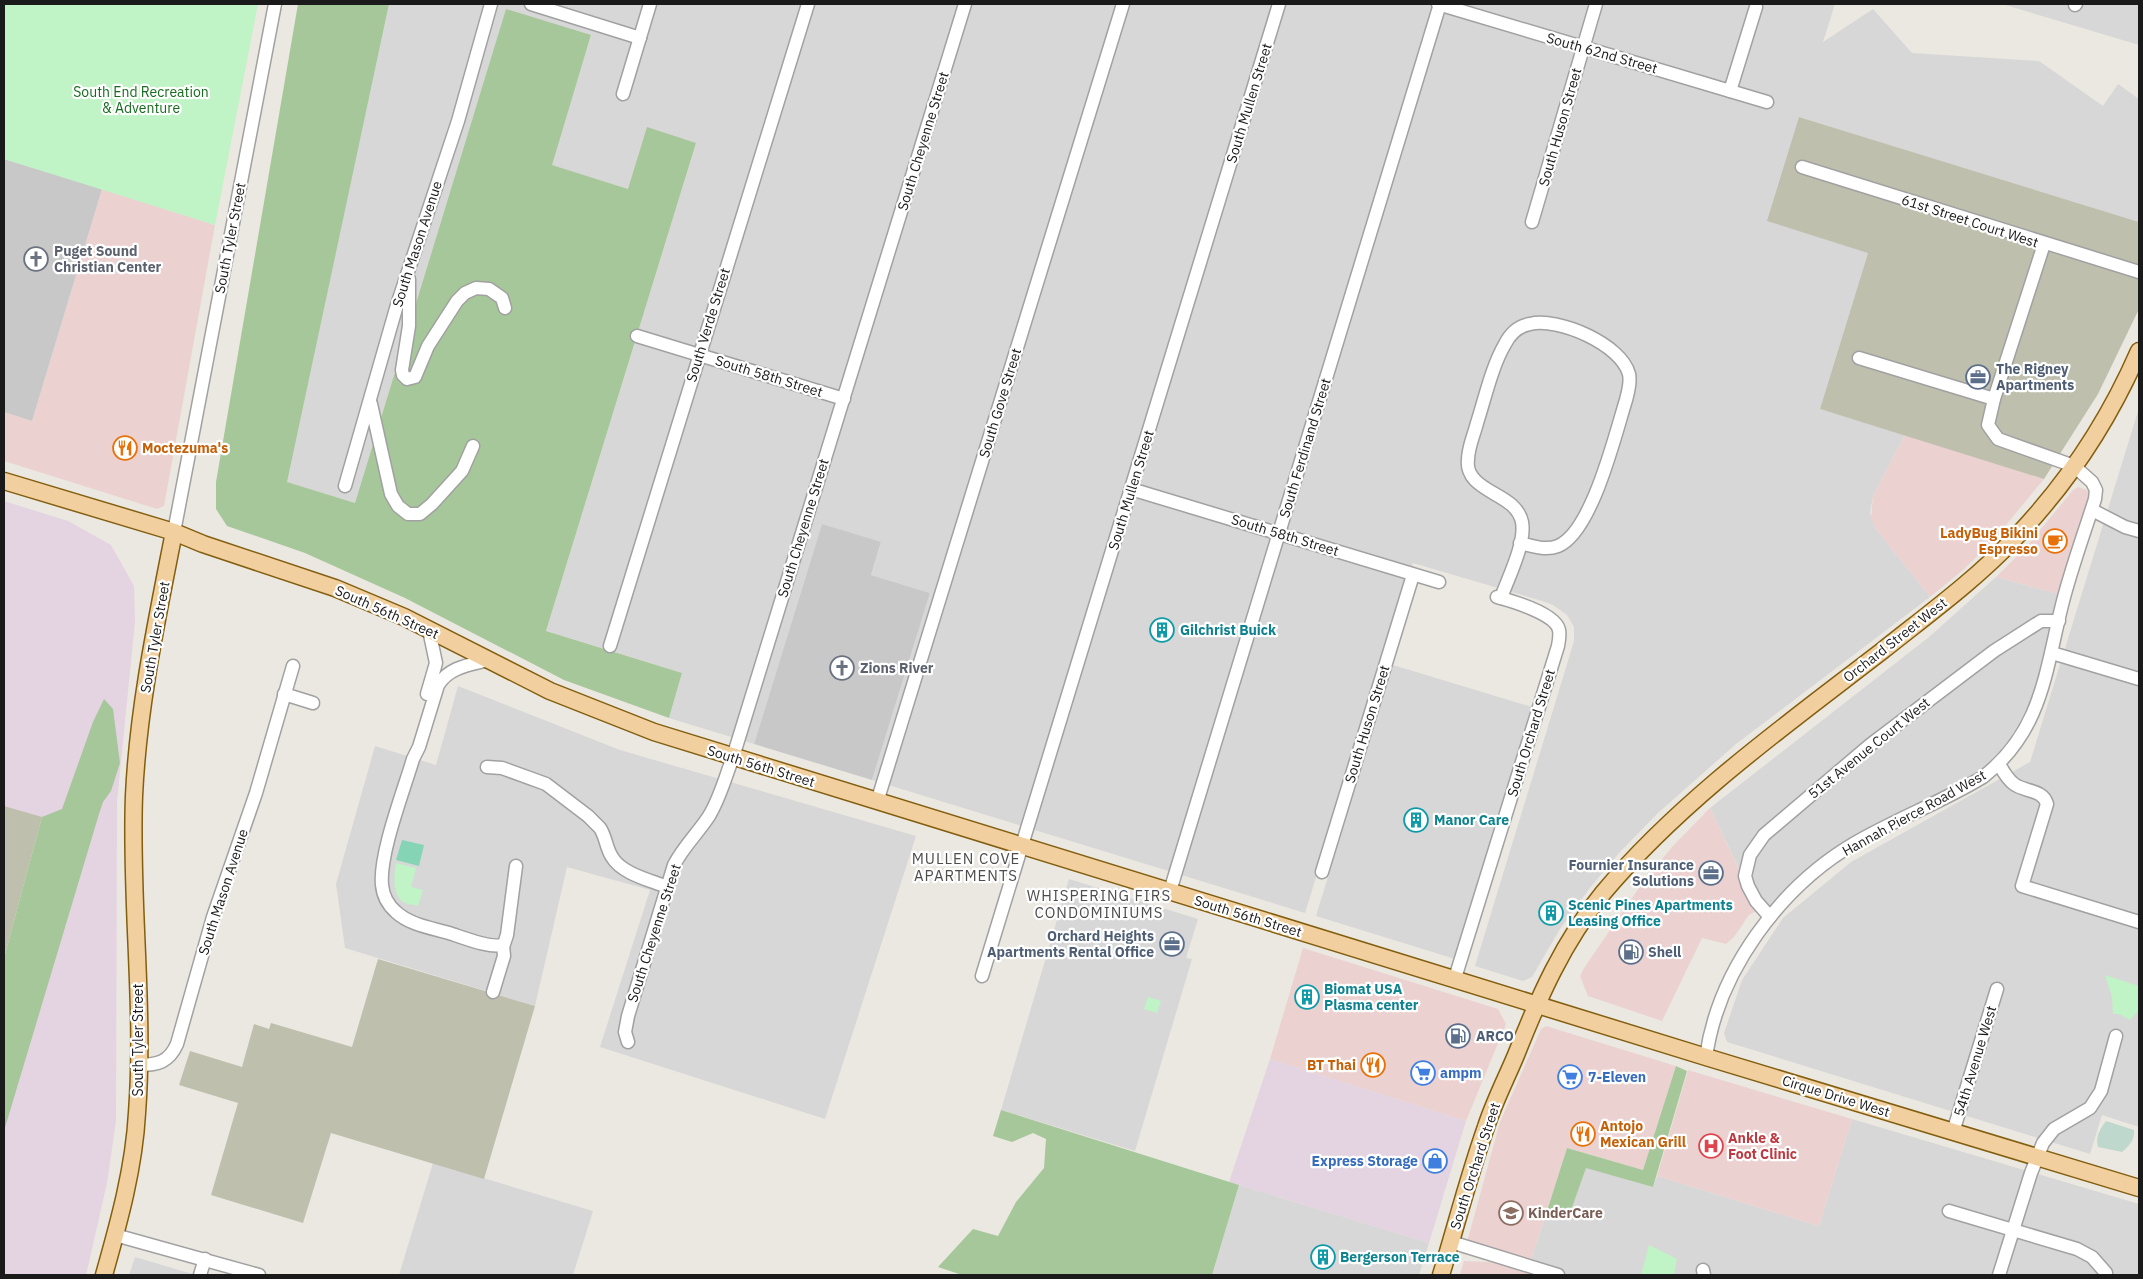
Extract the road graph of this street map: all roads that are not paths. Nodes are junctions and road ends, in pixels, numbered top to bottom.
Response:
1 (275, 4) edge
2 (491, 4) edge
3 (531, 4) edge
4 (650, 4) edge
5 (808, 4) edge
6 (965, 4) edge
7 (1123, 4) edge
8 (1279, 4) edge
9 (1439, 4) edge
10 (1596, 4) edge
11 (1756, 7) dead end
12 (640, 38) junction
13 (1583, 47) junction
14 (1730, 91) junction
15 (623, 94) dead end
16 (1767, 102) dead end
17 (1802, 167) dead end
18 (1532, 222) dead end
19 (2044, 244) junction
20 (409, 271) junction
21 (2139, 272) edge
22 (505, 308) dead end
23 (637, 336) dead end
24 (2139, 352) edge
25 (698, 355) junction
26 (1859, 358) dead end
27 (844, 399) junction
28 (1994, 399) junction
29 (370, 401) junction
30 (473, 446) dead end
31 (2074, 466) junction
32 (4, 481) edge
33 (345, 486) dead end
34 (1131, 489) junction
35 (2092, 510) junction
36 (2139, 531) edge
37 (174, 532) junction
38 (1279, 532) junction
39 (1520, 543) junction
40 (1413, 575) junction
41 (1439, 582) dead end
42 (2058, 622) junction
43 (429, 630) junction
44 (610, 646) dead end
45 (2052, 652) junction
46 (489, 660) junction
47 (293, 666) dead end
48 (2139, 678) edge
49 (284, 694) junction
50 (313, 703) dead end
51 (733, 758) junction
52 (413, 759) junction
53 (1999, 764) junction
54 (487, 767) dead end
55 (877, 802) junction
56 (1021, 846) junction
57 (516, 866) dead end
58 (1322, 872) dead end
59 (667, 887) junction
60 (1170, 891) junction
61 (1770, 917) junction
62 (2139, 922) edge
63 (503, 945) junction
64 (982, 976) dead end
65 (1455, 978) junction
66 (1997, 989) dead end
67 (493, 992) dead end
68 (1536, 1003) junction
69 (2116, 1036) dead end
70 (628, 1042) dead end
71 (1706, 1057) junction
72 (139, 1065) junction
73 (1953, 1132) junction
74 (2037, 1158) junction
75 (2138, 1187) edge
76 (1948, 1211) dead end
77 (2014, 1229) junction
78 (116, 1236) junction
79 (1451, 1242) junction
80 (205, 1259) junction
81 (2106, 1273) dead end
82 (104, 1275) edge
83 (200, 1275) edge
84 (259, 1275) edge
85 (1441, 1275) edge
86 (1558, 1275) edge
87 (1999, 1275) edge

1 - 37 street, South Tyler Street
2 - 20 street, South Mason Avenue
3 - 12 street
4 - 12 street
5 - 25 street, South Verde Street
6 - 27 street, South Cheyenne Street
7 - 55 street, South Gove Street
8 - 34 street, South Mullen Street
9 - 13 street, South 62nd Street
9 - 38 street, South Ferdinand Street
10 - 13 street, South Huson Street
11 - 14 street
12 - 15 street
13 - 14 street, South 62nd Street
13 - 18 street, South Huson Street
14 - 16 street, South 62nd Street
17 - 19 street, 61st Street Court West
19 - 21 street, 61st Street Court West
19 - 28 street
20 - 22 street
20 - 29 street, South Mason Avenue
23 - 25 street, South 58th Street
24 - 31 main road, Orchard Street West
25 - 27 street, South 58th Street
25 - 44 street, South Verde Street
26 - 28 street
27 - 51 street, South Cheyenne Street
28 - 31 street
29 - 30 street
29 - 33 street, South Mason Avenue
31 - 35 street, Hannah Pierce Road West
31 - 68 main road, Orchard Street West
32 - 37 main road, South 56th Street
34 - 38 street, South 58th Street
34 - 56 street, South Mullen Street
35 - 36 street
35 - 42 street, Hannah Pierce Road West
37 - 43 main road, South 56th Street
37 - 72 main road, South Tyler Street
38 - 40 street, South 58th Street
38 - 60 street, South Ferdinand Street
39 - 39 street
39 - 65 street, South Orchard Street
40 - 41 street, South 58th Street
40 - 58 street, South Huson Street
42 - 45 street, Hannah Pierce Road West
42 - 61 street, 51st Avenue Court West
43 - 46 main road, South 56th Street
43 - 52 street
45 - 48 street
45 - 53 street, Hannah Pierce Road West
46 - 51 main road, South 56th Street
46 - 52 street
47 - 49 street, South Mason Avenue
49 - 50 street
49 - 72 street, South Mason Avenue
51 - 55 main road, South 56th Street
51 - 59 street, South Cheyenne Street
52 - 63 street
53 - 61 street, Hannah Pierce Road West
53 - 62 street
54 - 59 street
55 - 56 main road, South 56th Street
56 - 60 main road, South 56th Street
56 - 64 street, South Mullen Street
57 - 63 street
59 - 70 street, South Cheyenne Street
60 - 65 main road, South 56th Street
61 - 71 street, Hannah Pierce Road West
63 - 67 street
65 - 68 main road, South 56th Street
66 - 73 street, 54th Avenue West
68 - 71 main road, Cirque Drive West
68 - 79 main road, South Orchard Street
69 - 74 street
71 - 73 main road, Cirque Drive West
72 - 78 main road, South Tyler Street
73 - 74 main road, Cirque Drive West
74 - 75 main road, Cirque Drive West
74 - 77 street
76 - 77 street
77 - 81 street
77 - 87 street
78 - 80 street
78 - 82 main road, South Tyler Street
79 - 85 main road, South Orchard Street
79 - 86 street
80 - 83 street
80 - 84 street

